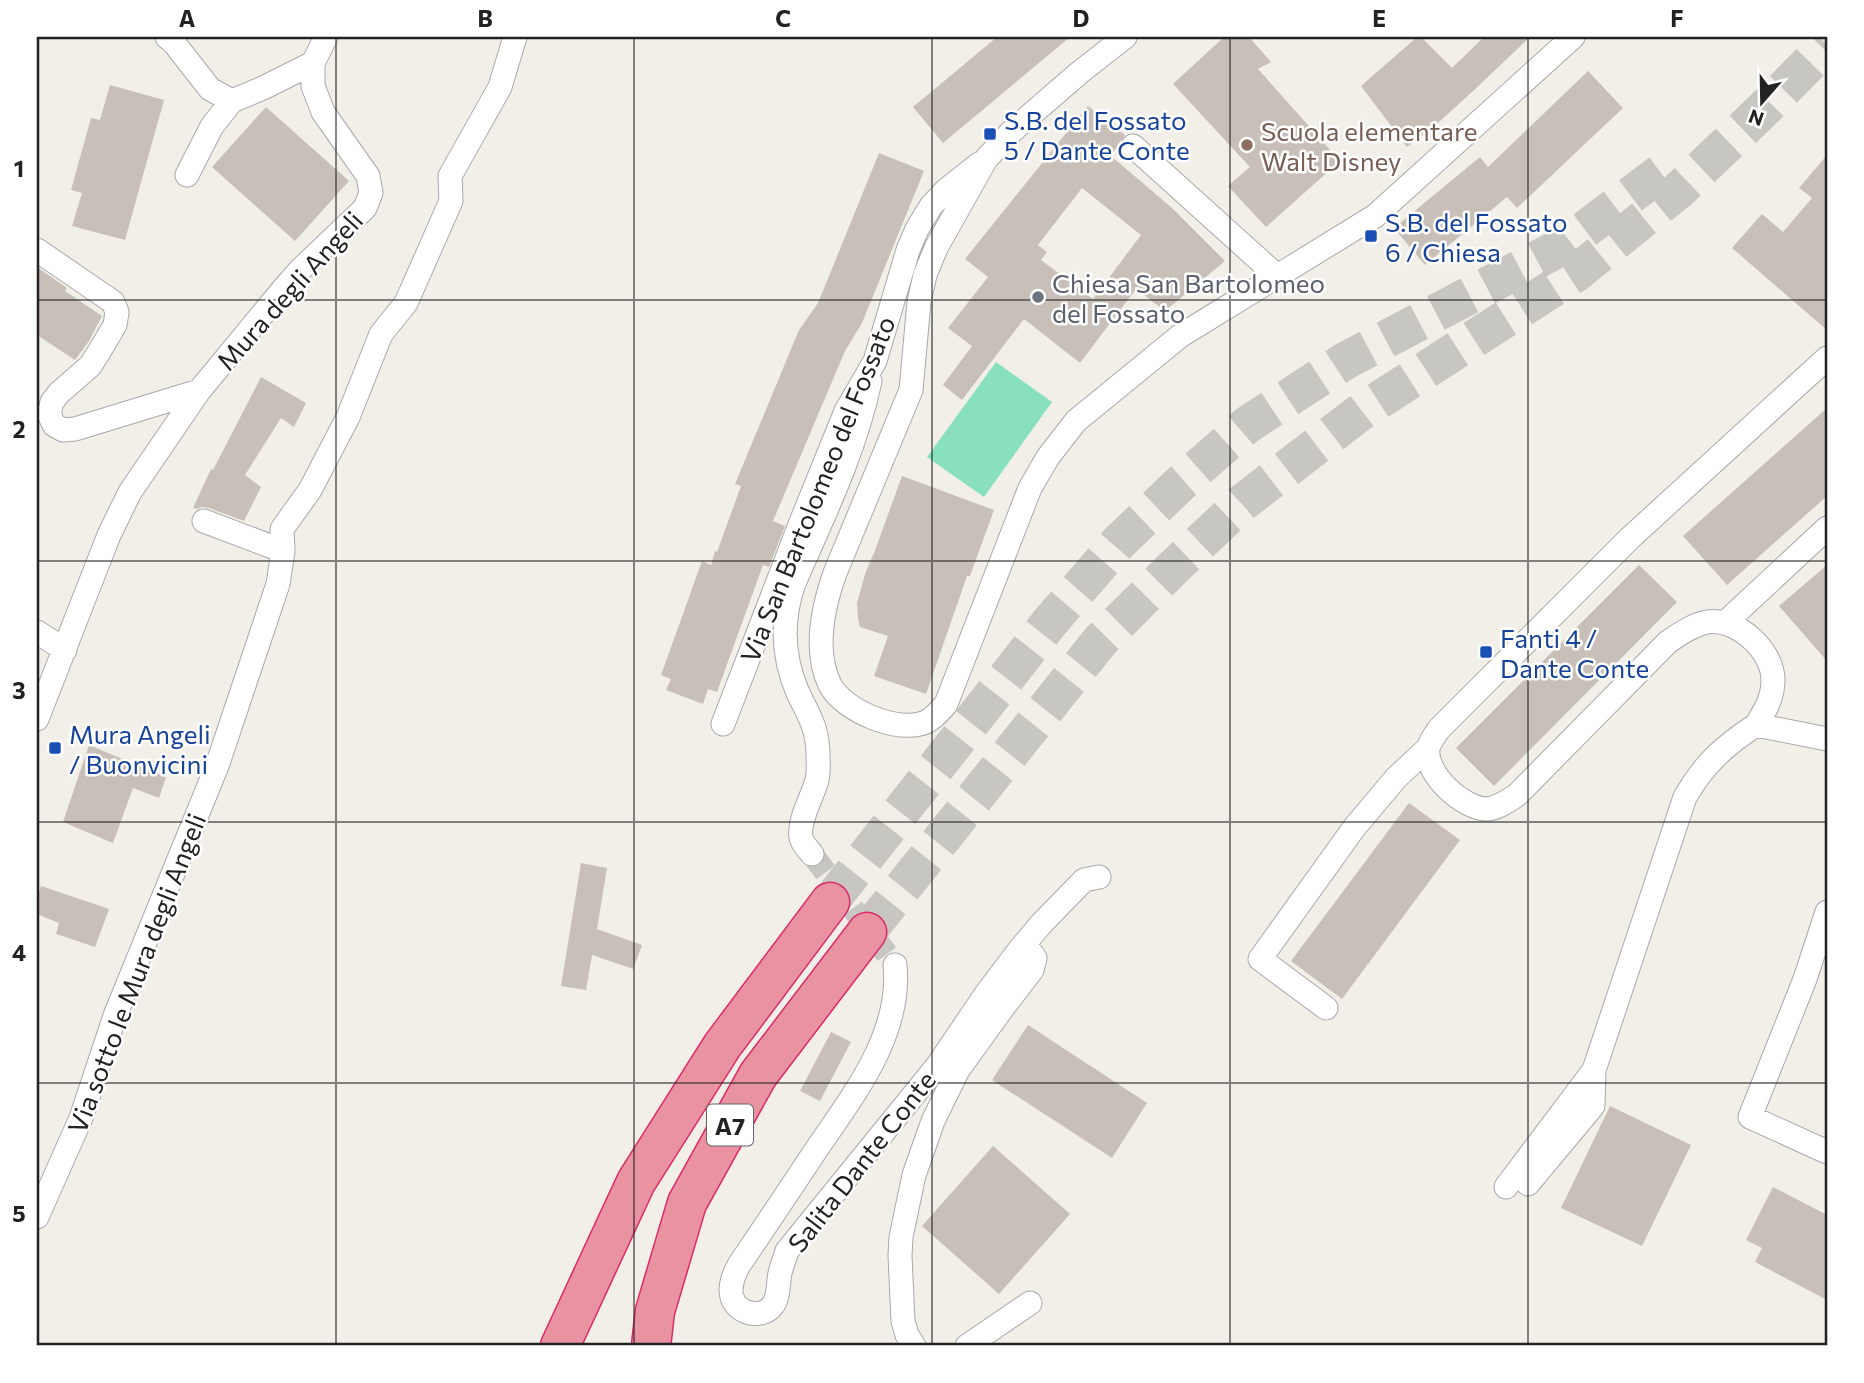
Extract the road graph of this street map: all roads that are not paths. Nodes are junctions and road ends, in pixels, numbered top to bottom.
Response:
1 (167, 37) edge
2 (326, 37) edge
3 (515, 37) edge
4 (1125, 37) edge
5 (1573, 37) edge
6 (313, 63) junction
7 (232, 101) junction
8 (1133, 146) dead end
9 (986, 159) junction
10 (187, 175) dead end
11 (37, 250) edge
12 (1277, 276) junction
13 (1827, 358) edge
14 (875, 361) junction
15 (199, 391) junction
16 (204, 521) dead end
17 (1827, 528) edge
18 (283, 551) junction
19 (1726, 622) junction
20 (37, 632) edge
21 (65, 650) junction
22 (37, 719) edge
23 (723, 724) dead end
24 (1756, 725) junction
25 (1827, 739) edge
26 (1428, 748) junction
27 (812, 854) tunnel mouth
28 (1099, 877) dead end
29 (830, 902) tunnel mouth
30 (1827, 912) edge
31 (867, 932) tunnel mouth
32 (1020, 949) junction
33 (895, 965) tunnel mouth
34 (1326, 1008) dead end
35 (1827, 1152) edge
36 (1517, 1185) dead end
37 (37, 1217) edge
38 (1030, 1303) dead end
39 (560, 1346) edge
40 (651, 1346) edge
41 (914, 1346) edge
42 (967, 1346) edge

1 - 7 street
2 - 6 street
3 - 18 street, Via sotto le Mura degli Angeli
4 - 9 street, Via San Bartolomeo del Fossato
5 - 12 street, Via San Bartolomeo del Fossato
6 - 7 street
6 - 15 street, Mura degli Angeli
7 - 10 street
8 - 12 street
9 - 12 street, Via San Bartolomeo del Fossato
9 - 14 street, Via San Bartolomeo del Fossato
11 - 15 street, Mura degli Angeli
13 - 26 street
14 - 23 street, Via San Bartolomeo del Fossato
14 - 27 street
15 - 21 street, Mura degli Angeli
16 - 18 street
17 - 19 street
18 - 37 street, Via sotto le Mura degli Angeli
19 - 24 street
19 - 26 street
20 - 21 street
21 - 22 street, Mura degli Angeli
24 - 25 street
24 - 36 street
26 - 34 street
28 - 32 street, Salita Dante Conte
29 - 39 highway, A7
30 - 35 street
31 - 40 highway, A7
32 - 33 street, Salita Dante Conte
32 - 41 street, Salita Dante Conte
38 - 42 street

